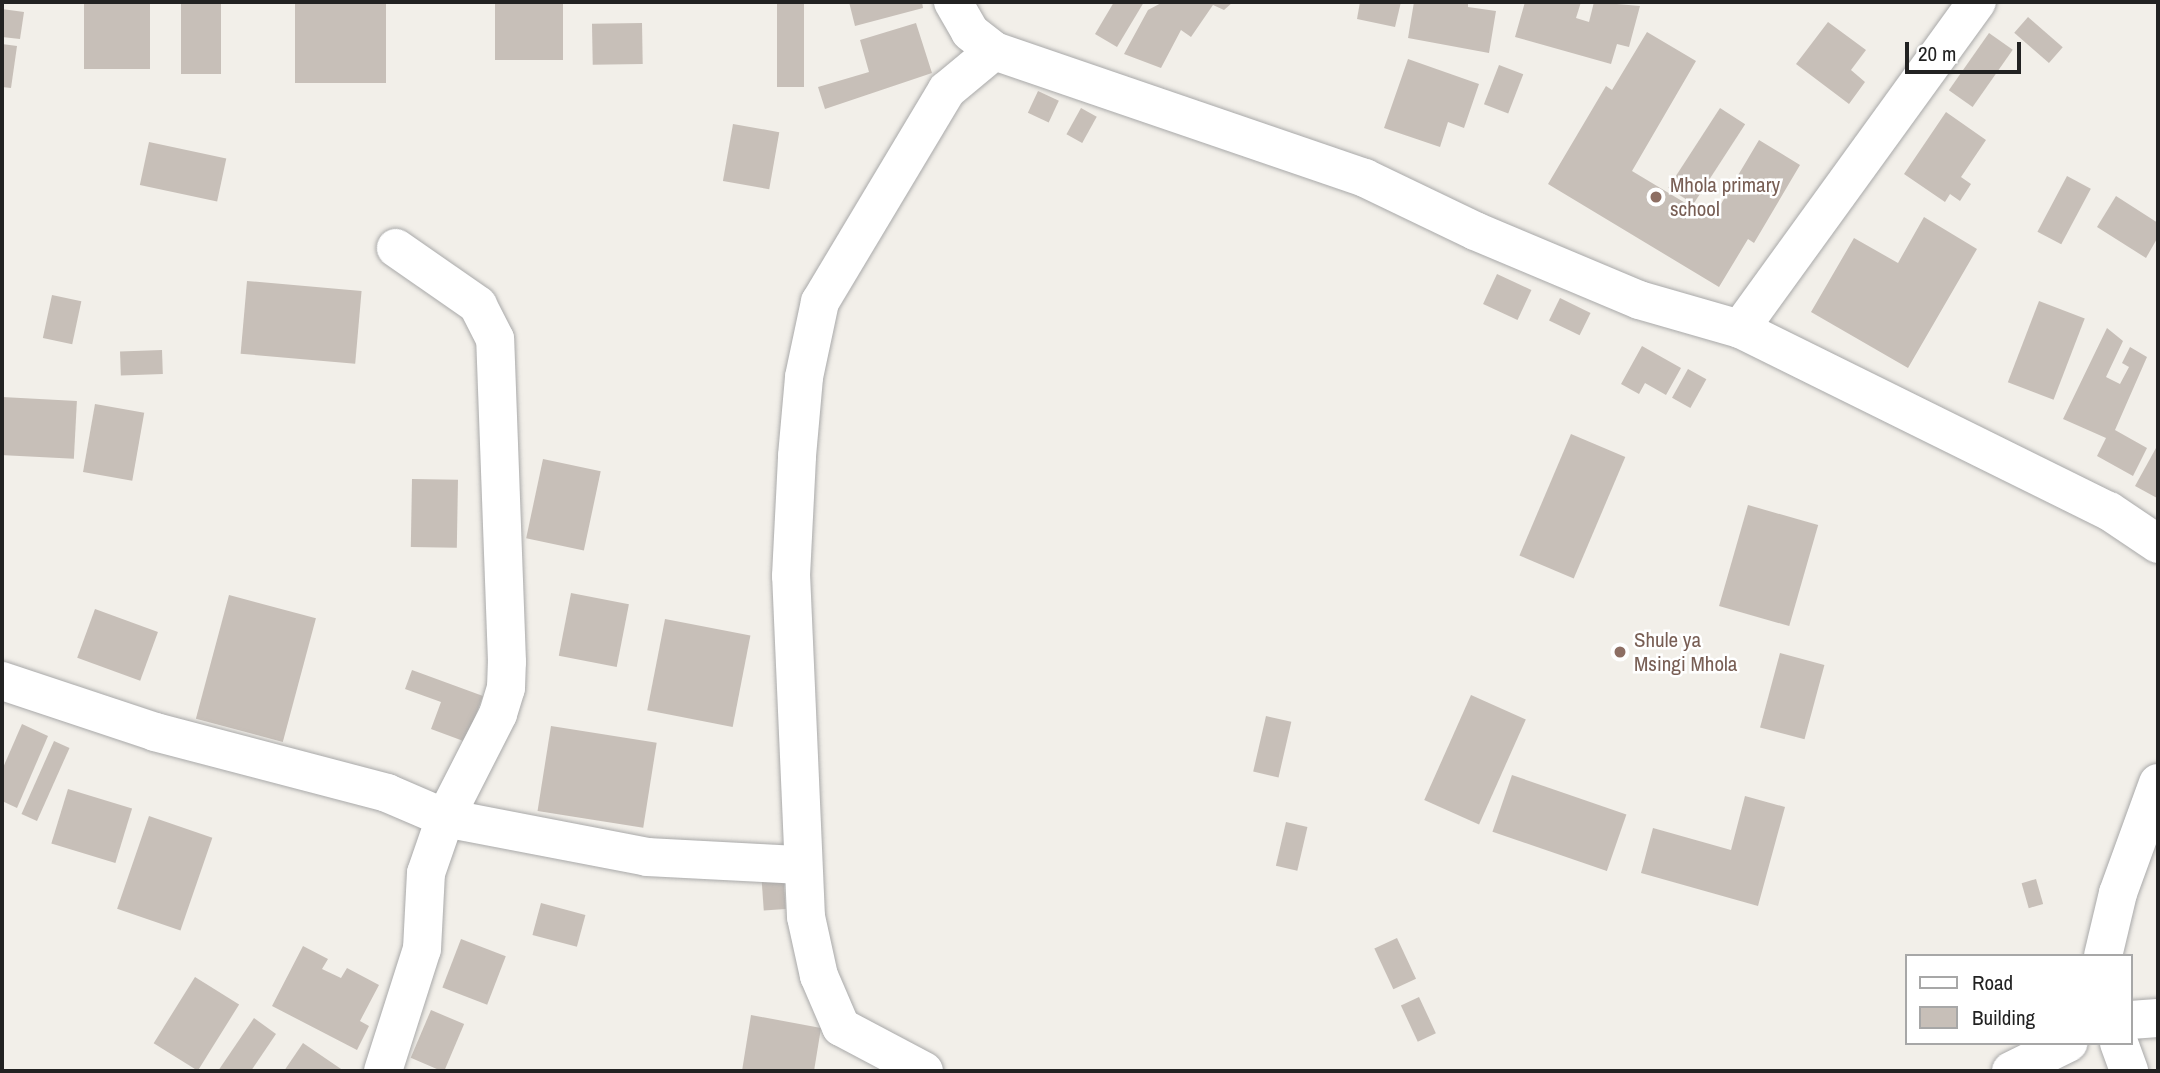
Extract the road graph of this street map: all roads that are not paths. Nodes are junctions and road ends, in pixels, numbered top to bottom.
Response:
1 (953, 2) edge
2 (1977, 2) edge
3 (994, 51) junction
4 (396, 247) dead end
5 (1740, 329) junction
6 (2158, 544) edge
7 (2, 681) edge
8 (2158, 783) edge
9 (446, 818) junction
10 (802, 865) junction
11 (2103, 954) edge
12 (2158, 1018) edge
13 (2132, 1020) edge
14 (2064, 1045) edge
15 (2120, 1045) edge
16 (383, 1071) edge
17 (924, 1071) edge
18 (2011, 1071) edge
19 (2129, 1071) edge

1 - 3 street
2 - 5 street
3 - 5 street
3 - 10 street
4 - 9 street
5 - 6 street
7 - 9 street
8 - 11 street
9 - 10 street
9 - 16 street
10 - 17 street
12 - 13 street
14 - 18 street
15 - 19 street

